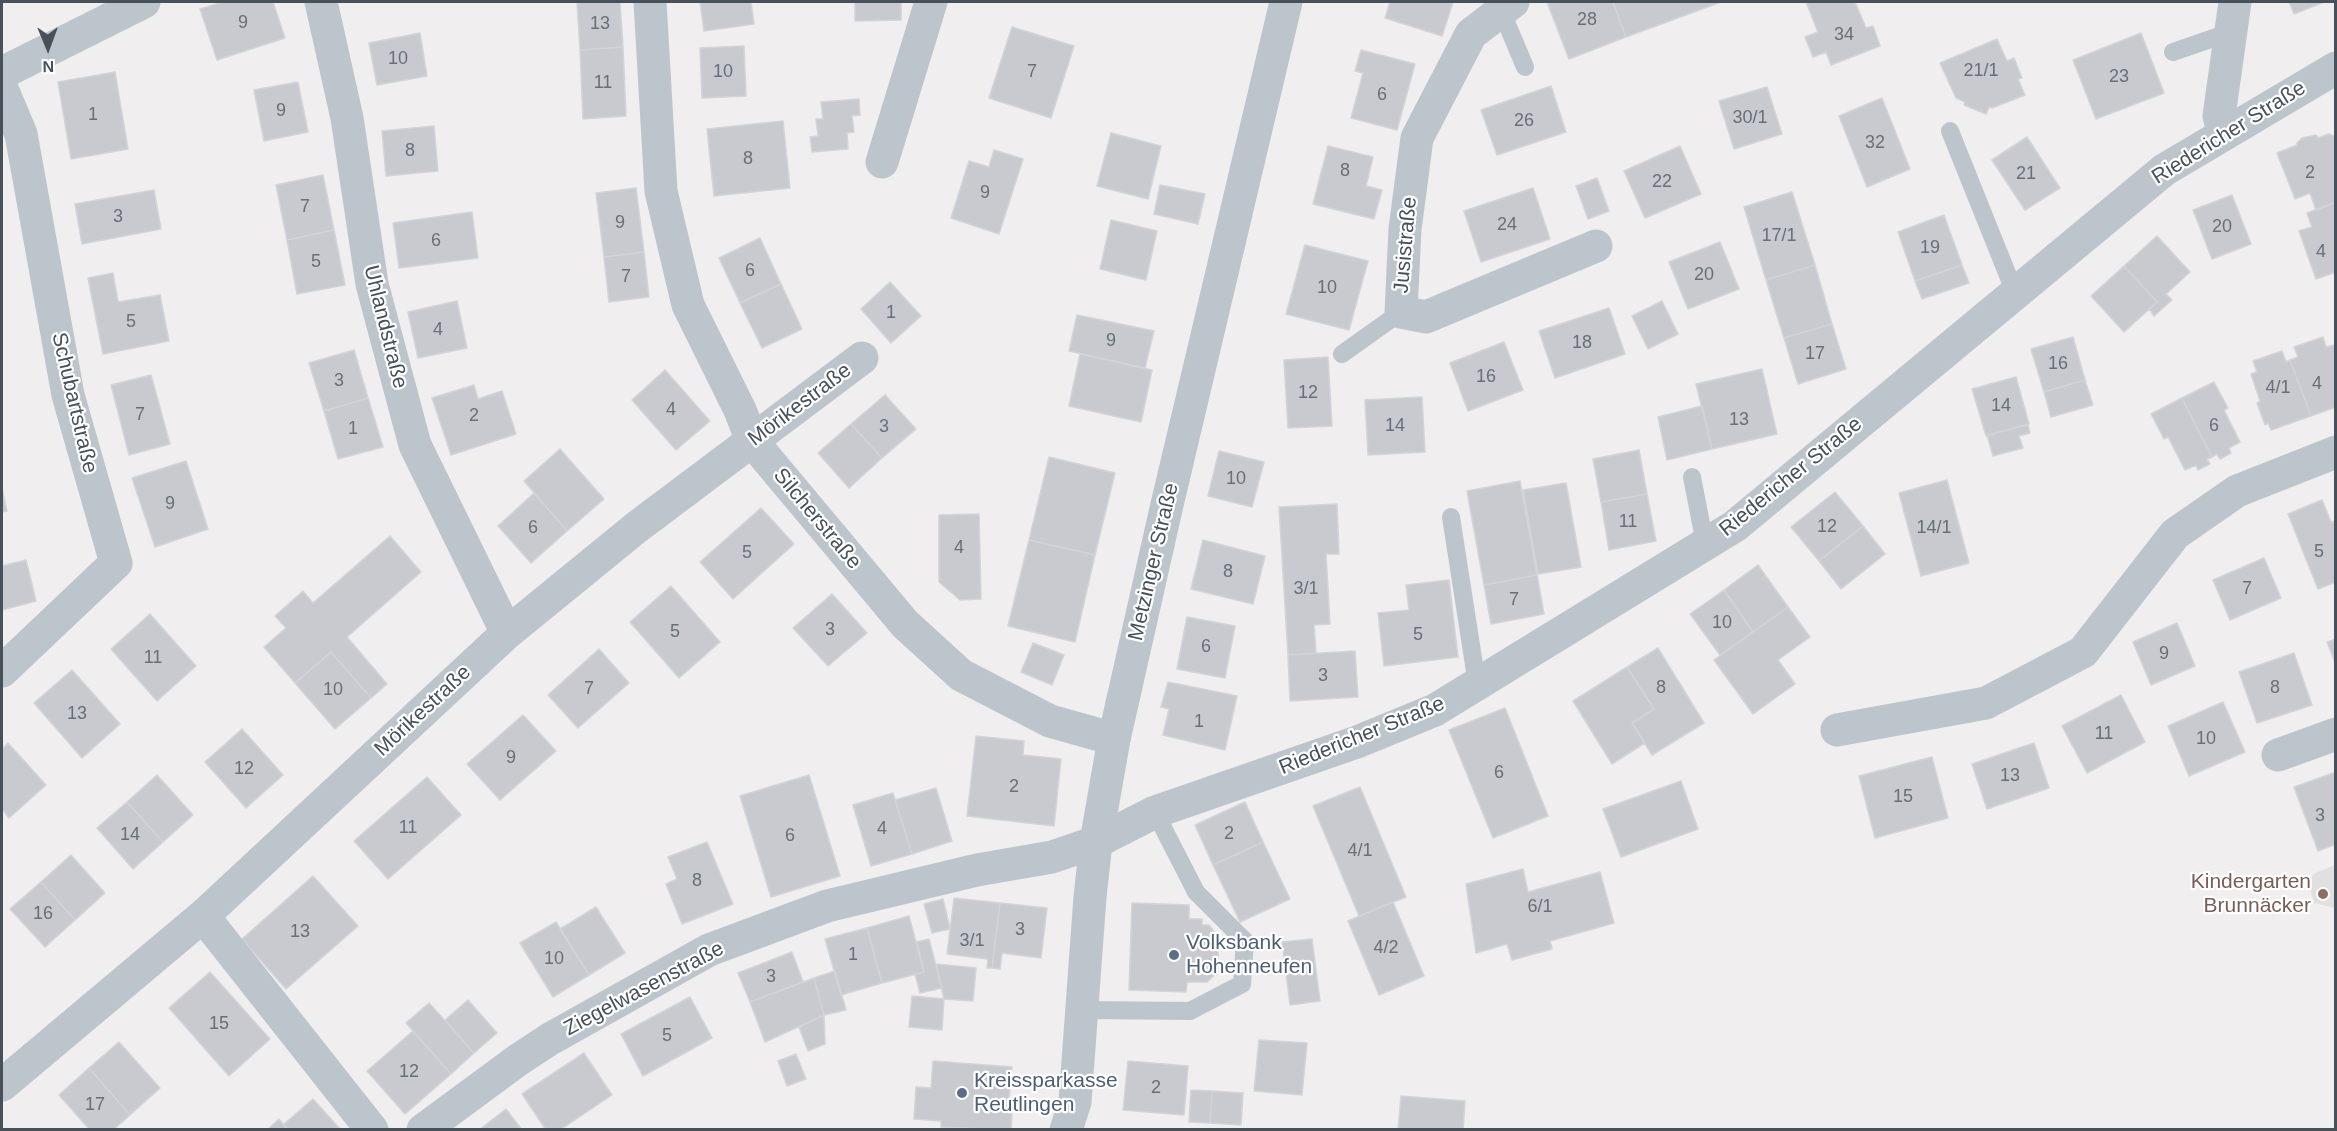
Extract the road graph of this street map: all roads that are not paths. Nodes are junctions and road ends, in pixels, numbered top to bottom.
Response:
1 (144, 2) edge
2 (321, 2) edge
3 (650, 2) edge
4 (931, 2) edge
5 (1286, 2) edge
6 (1507, 6) edge
7 (2233, 17) edge
8 (2173, 52) dead end
9 (1525, 67) dead end
10 (2336, 68) edge
11 (2, 73) edge
12 (2, 89) edge
13 (1950, 131) dead end
14 (2224, 134) junction
15 (882, 162) dead end
16 (1596, 246) dead end
17 (2015, 293) junction
18 (1401, 312) junction
19 (1342, 354) dead end
20 (862, 358) dead end
21 (752, 441) junction
22 (2336, 452) edge
23 (1692, 477) dead end
24 (1451, 517) dead end
25 (1705, 544) junction
26 (507, 633) junction
27 (2, 671) edge
28 (1478, 684) junction
29 (1837, 730) dead end
30 (2336, 734) edge
31 (1114, 739) junction
32 (2278, 755) dead end
33 (1155, 812) junction
34 (1096, 842) junction
35 (203, 916) junction
36 (1083, 1010) junction
37 (2, 1085) edge
38 (372, 1130) edge
39 (423, 1130) edge
40 (1066, 1130) edge

1 - 11 street
2 - 26 street, Uhlandstraße
3 - 21 street, Silcherstraße
4 - 15 street
5 - 31 street, Metzinger Straße
6 - 9 lane
6 - 18 street, Jusistraße
7 - 8 lane
7 - 14 street
10 - 14 street, Riedericher Straße
12 - 27 street, Schubartstraße
13 - 17 lane
14 - 17 street, Riedericher Straße
16 - 18 street, Jusistraße
17 - 25 street, Riedericher Straße
18 - 19 lane
20 - 21 street, Mörikestraße
21 - 26 street, Mörikestraße
21 - 31 street, Silcherstraße
22 - 29 street
23 - 25 lane
24 - 28 lane
25 - 28 street, Riedericher Straße
26 - 35 street, Mörikestraße
28 - 33 street, Riedericher Straße
30 - 32 street
31 - 34 street, Metzinger Straße
33 - 34 street, Riedericher Straße
33 - 36 lane
34 - 36 street, Metzinger Straße
34 - 39 street, Ziegelwasenstraße
35 - 37 street, Mörikestraße
35 - 38 street
36 - 40 street, Metzinger Straße

